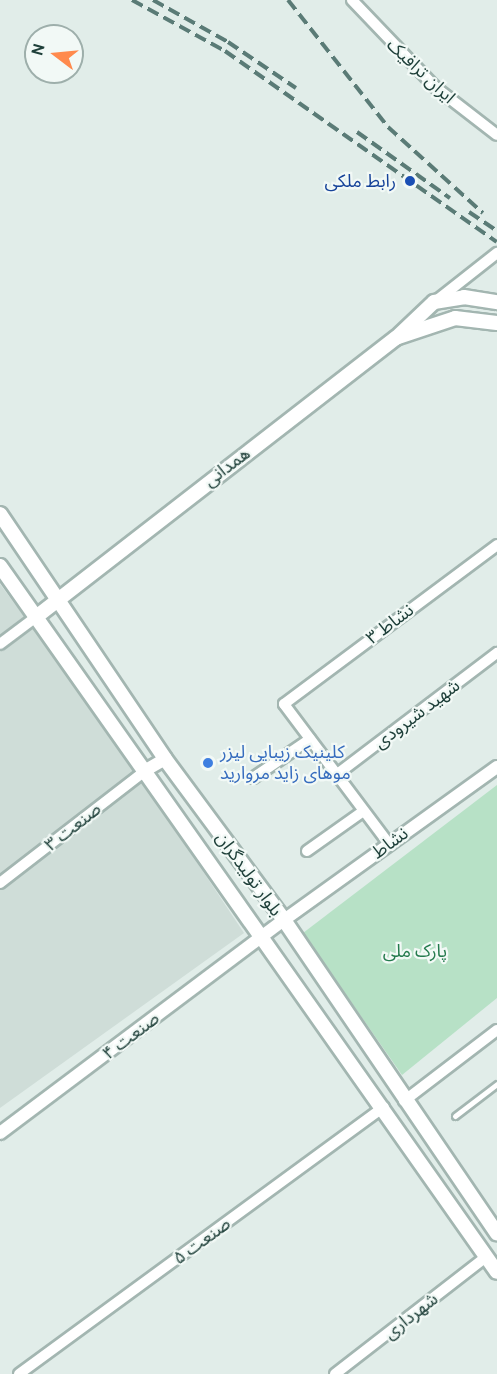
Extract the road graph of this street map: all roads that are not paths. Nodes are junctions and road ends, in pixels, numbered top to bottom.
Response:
1 (352, 0) edge
2 (497, 135) edge
3 (497, 253) edge
4 (434, 302) junction
5 (497, 302) edge
6 (497, 322) edge
7 (396, 338) junction
8 (0, 514) edge
9 (497, 545) edge
10 (0, 566) edge
11 (58, 597) junction
12 (36, 617) junction
13 (0, 644) edge
14 (497, 653) edge
15 (310, 739) junction
16 (165, 759) junction
17 (497, 767) edge
18 (146, 770) junction
19 (336, 775) junction
20 (254, 778) dead end
21 (362, 812) junction
22 (389, 844) junction
23 (307, 851) dead end
24 (0, 883) edge
25 (284, 920) junction
26 (263, 938) junction
27 (497, 1030) edge
28 (497, 1084) edge
29 (404, 1101) junction
30 (384, 1107) junction
31 (455, 1116) dead end
32 (0, 1133) edge
33 (497, 1234) edge
34 (486, 1257) junction
35 (497, 1272) edge
36 (19, 1374) edge
37 (335, 1374) edge

1 - 2 street, ایران ترافیک
3 - 4 street
4 - 5 main road
4 - 7 main road
6 - 7 main road
7 - 11 main road, همدانی
8 - 11 main road, بلوار تولیدگران
9 - 15 street, نشاط ۳
10 - 12 main road, بلوار تولیدگران
11 - 12 main road, همدانی
11 - 16 main road, بلوار تولیدگران
12 - 13 street
12 - 18 main road, بلوار تولیدگران
14 - 19 street, شهید شیرودی
15 - 19 street
15 - 20 street
16 - 18 street
16 - 25 main road, بلوار تولیدگران
17 - 22 street, نشاط
18 - 24 street, صنعت ۳
18 - 26 main road, بلوار تولیدگران
19 - 21 street
21 - 22 street
21 - 23 street
22 - 25 street, نشاط
25 - 26 street, نشاط
25 - 29 main road, بلوار تولیدگران
26 - 30 main road, بلوار تولیدگران
26 - 32 street, صنعت ۴
27 - 29 street
28 - 31 lane
29 - 33 main road, بلوار تولیدگران
30 - 34 main road, بلوار تولیدگران
30 - 36 street, صنعت ۵
34 - 35 main road, بلوار تولیدگران
34 - 37 street, شهرداری

